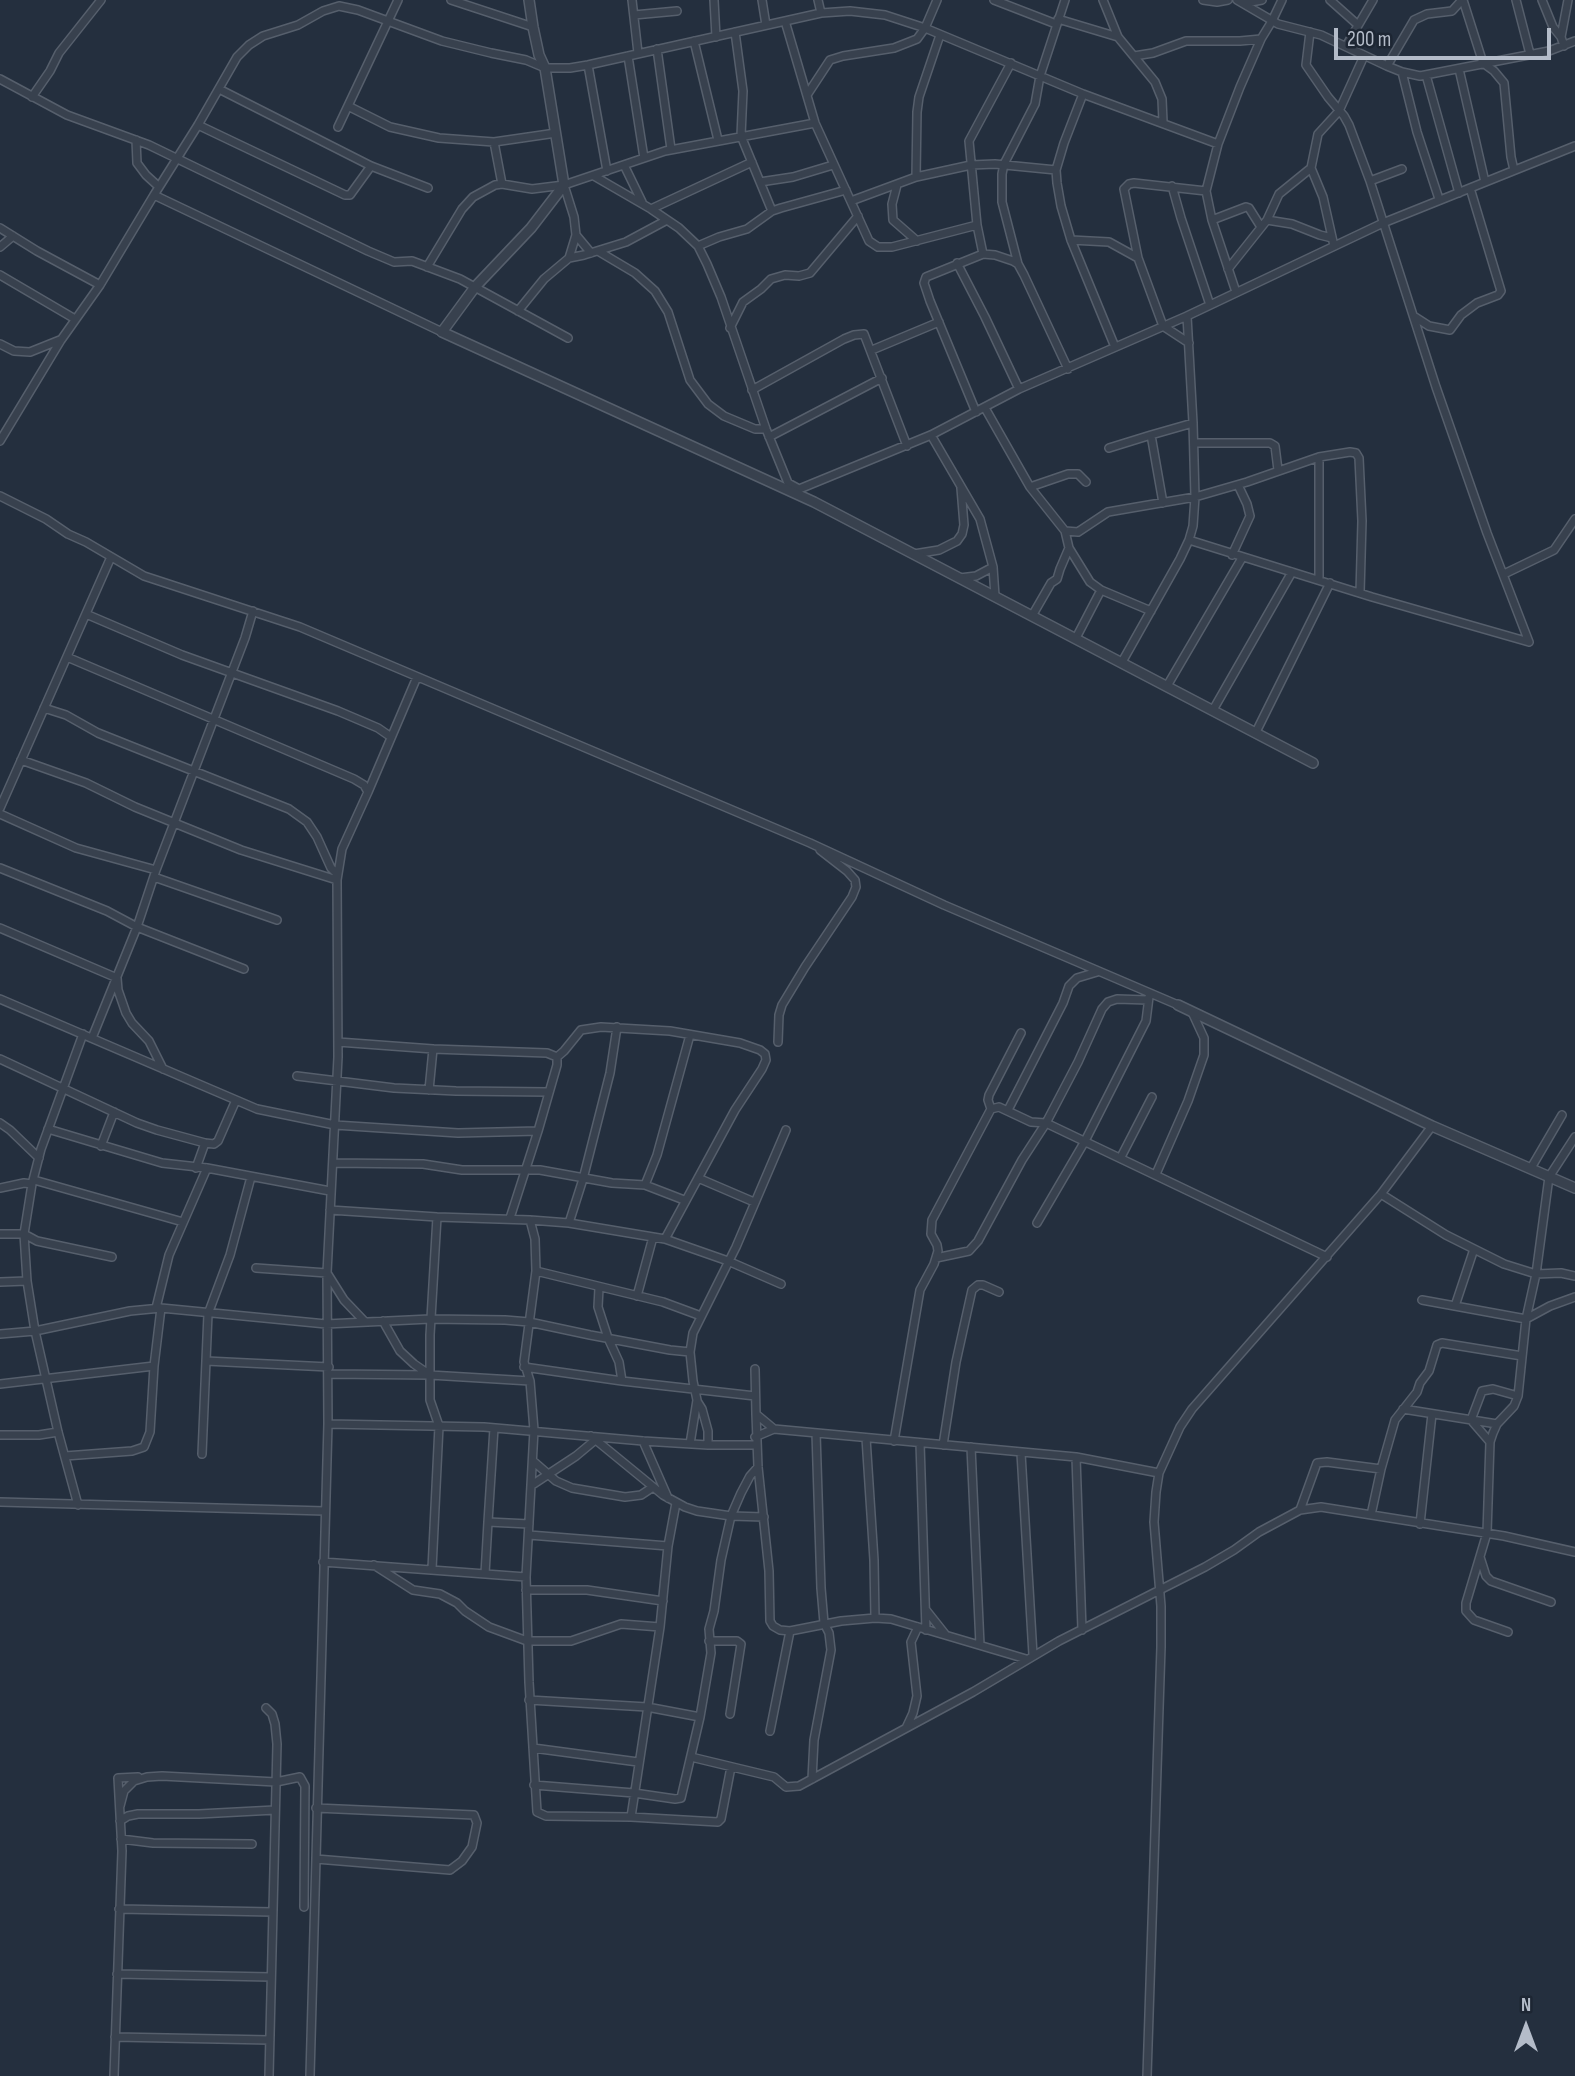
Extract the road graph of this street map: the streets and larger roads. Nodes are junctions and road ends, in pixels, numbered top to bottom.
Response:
1 (101, 0) edge
2 (398, 0) edge
3 (530, 0) edge
4 (632, 0) edge
5 (714, 0) edge
6 (762, 0) edge
7 (818, 0) edge
8 (937, 0) edge
9 (993, 0) edge
10 (1065, 0) edge
11 (1103, 0) edge
12 (1203, 0) edge
13 (1228, 0) edge
14 (1262, 0) edge
15 (1282, 0) edge
16 (1330, 0) edge
17 (1373, 0) edge
18 (1462, 0) edge
19 (1516, 0) edge
20 (1542, 0) edge
21 (1568, 0) edge
22 (455, 1) edge
23 (1240, 2) edge
24 (677, 10) dead end
25 (821, 13) junction
26 (634, 15) junction
27 (389, 21) junction
28 (785, 21) junction
29 (1272, 21) junction
30 (1057, 22) junction
31 (1358, 25) junction
32 (766, 26) junction
33 (533, 27) junction
34 (925, 28) junction
35 (735, 32) junction
36 (1310, 32) junction
37 (940, 35) junction
38 (716, 37) junction
39 (1118, 37) junction
40 (1561, 37) junction
41 (1261, 39) junction
42 (694, 41) junction
43 (1575, 41) edge
44 (1346, 46) junction
45 (1564, 46) junction
46 (657, 49) junction
47 (638, 53) junction
48 (1530, 54) junction
49 (628, 56) junction
50 (1133, 56) junction
51 (1364, 56) junction
52 (1010, 63) junction
53 (1483, 63) junction
54 (588, 65) junction
55 (1387, 66) junction
56 (545, 68) junction
57 (1459, 69) junction
58 (1402, 72) junction
59 (1426, 75) junction
60 (1040, 76) junction
61 (0, 79) edge
62 (219, 89) junction
63 (1083, 94) junction
64 (807, 95) junction
65 (32, 97) junction
66 (348, 106) junction
67 (1339, 111) junction
68 (1163, 122) junction
69 (815, 123) junction
70 (198, 125) junction
71 (338, 127) dead end
72 (556, 133) junction
73 (741, 136) junction
74 (136, 140) junction
75 (718, 140) junction
76 (494, 142) junction
77 (1218, 144) junction
78 (149, 145) junction
79 (1575, 146) edge
80 (671, 149) junction
81 (136, 154) junction
82 (176, 158) junction
83 (644, 158) junction
84 (752, 162) junction
85 (1004, 164) junction
86 (624, 165) junction
87 (833, 165) junction
88 (971, 165) junction
89 (371, 166) junction
90 (1311, 168) junction
91 (1402, 169) dead end
92 (1056, 170) junction
93 (1514, 170) junction
94 (607, 171) junction
95 (594, 176) junction
96 (916, 177) junction
97 (1370, 181) junction
98 (760, 182) junction
99 (1485, 182) junction
100 (502, 184) junction
101 (564, 185) junction
102 (897, 185) junction
103 (158, 187) junction
104 (1172, 187) junction
105 (428, 188) dead end
106 (1470, 188) junction
107 (846, 190) junction
108 (1206, 191) junction
109 (1459, 193) junction
110 (154, 195) junction
111 (1439, 200) junction
112 (850, 201) junction
113 (643, 204) junction
114 (651, 209) junction
115 (772, 211) junction
116 (858, 216) junction
117 (667, 220) junction
118 (1212, 220) junction
119 (1267, 220) junction
120 (1383, 223) junction
121 (977, 225) junction
122 (1261, 227) junction
123 (0, 228) edge
124 (576, 235) junction
125 (13, 236) junction
126 (1072, 240) junction
127 (916, 241) junction
128 (1333, 242) junction
129 (0, 247) edge
130 (698, 247) junction
131 (594, 252) junction
132 (983, 254) junction
133 (569, 257) junction
134 (1138, 257) junction
135 (957, 263) junction
136 (1018, 264) junction
137 (427, 267) junction
138 (1228, 269) junction
139 (0, 275) edge
140 (100, 285) junction
141 (475, 287) junction
142 (1236, 292) junction
143 (743, 302) junction
144 (1210, 305) junction
145 (518, 311) junction
146 (725, 311) junction
147 (1187, 316) junction
148 (1413, 316) junction
149 (75, 319) junction
150 (939, 322) junction
151 (1163, 326) junction
152 (730, 328) junction
153 (442, 332) junction
154 (568, 338) dead end
155 (61, 340) junction
156 (1189, 343) junction
157 (0, 344) edge
158 (1115, 348) junction
159 (872, 350) junction
160 (1068, 369) junction
161 (882, 378) junction
162 (1019, 389) junction
163 (752, 390) junction
164 (985, 408) junction
165 (976, 412) junction
166 (1193, 423) junction
167 (768, 433) junction
168 (931, 435) junction
169 (1151, 435) junction
170 (0, 441) edge
171 (1194, 443) junction
172 (907, 446) junction
173 (1109, 448) dead end
174 (1320, 457) junction
175 (1278, 470) junction
176 (1086, 482) dead end
177 (1238, 485) junction
178 (961, 486) junction
179 (1030, 487) junction
180 (796, 491) junction
181 (0, 496) edge
182 (1195, 497) junction
183 (1163, 503) junction
184 (1575, 519) edge
185 (1065, 531) junction
186 (1189, 540) junction
187 (1069, 548) junction
188 (914, 554) junction
189 (1232, 555) junction
190 (111, 557) junction
191 (1242, 558) junction
192 (993, 567) junction
193 (1292, 572) junction
194 (1504, 574) junction
195 (959, 578) junction
196 (1319, 580) junction
197 (1330, 583) junction
198 (1101, 590) junction
199 (1360, 593) junction
200 (995, 596) junction
201 (253, 611) junction
202 (1151, 611) junction
203 (86, 614) junction
204 (1032, 616) junction
205 (1076, 638) junction
206 (67, 657) junction
207 (1122, 662) junction
208 (232, 671) junction
209 (417, 677) junction
210 (1167, 686) junction
211 (44, 708) junction
212 (1213, 710) junction
213 (214, 720) junction
214 (1256, 732) junction
215 (391, 737) junction
216 (21, 760) junction
217 (1313, 763) dead end
218 (194, 772) junction
219 (368, 792) junction
220 (0, 808) edge
221 (0, 814) edge
222 (175, 823) junction
223 (810, 843) junction
224 (0, 868) edge
225 (155, 873) junction
226 (337, 877) junction
227 (277, 920) dead end
228 (137, 927) junction
229 (0, 928) edge
230 (244, 969) dead end
231 (1098, 971) junction
232 (117, 978) junction
233 (1149, 996) junction
234 (0, 999) edge
235 (1178, 1005) joint
236 (1192, 1012) junction
237 (617, 1027) junction
238 (1021, 1033) dead end
239 (83, 1034) junction
240 (690, 1035) junction
241 (92, 1038) junction
242 (338, 1042) junction
243 (778, 1042) dead end
244 (432, 1049) junction
245 (557, 1057) junction
246 (0, 1059) edge
247 (163, 1069) junction
248 (297, 1076) dead end
249 (337, 1081) junction
250 (64, 1088) junction
251 (429, 1090) junction
252 (548, 1092) junction
253 (1152, 1097) dead end
254 (236, 1100) junction
255 (991, 1109) junction
256 (1008, 1110) junction
257 (114, 1112) junction
258 (1562, 1115) dead end
259 (0, 1122) edge
260 (1046, 1123) junction
261 (335, 1125) junction
262 (1432, 1126) junction
263 (48, 1129) junction
264 (786, 1130) dead end
265 (538, 1131) junction
266 (1575, 1137) edge
267 (1085, 1141) junction
268 (205, 1143) junction
269 (101, 1146) junction
270 (1121, 1157) junction
271 (38, 1158) junction
272 (334, 1163) junction
273 (196, 1168) junction
274 (206, 1168) junction
275 (1531, 1168) junction
276 (526, 1169) junction
277 (1156, 1174) junction
278 (251, 1177) junction
279 (1549, 1177) junction
280 (698, 1178) junction
281 (583, 1179) junction
282 (33, 1182) junction
283 (645, 1185) junction
284 (0, 1188) edge
285 (1575, 1188) edge
286 (330, 1191) junction
287 (1381, 1194) junction
288 (684, 1200) junction
289 (754, 1202) junction
290 (330, 1210) junction
291 (437, 1217) junction
292 (510, 1218) junction
293 (530, 1220) junction
294 (183, 1222) junction
295 (569, 1223) junction
296 (1037, 1223) dead end
297 (0, 1234) edge
298 (24, 1234) junction
299 (653, 1237) junction
300 (665, 1238) junction
301 (1474, 1249) junction
302 (111, 1257) dead end
303 (1327, 1257) junction
304 (936, 1258) junction
305 (728, 1261) junction
306 (256, 1268) dead end
307 (536, 1271) junction
308 (327, 1273) junction
309 (1536, 1274) junction
310 (1575, 1276) edge
311 (27, 1281) junction
312 (0, 1282) edge
313 (781, 1284) dead end
314 (599, 1288) junction
315 (999, 1292) dead end
316 (636, 1296) junction
317 (1575, 1297) edge
318 (1422, 1300) dead end
319 (1455, 1306) junction
320 (159, 1308) junction
321 (208, 1314) junction
322 (701, 1316) junction
323 (430, 1319) junction
324 (1527, 1319) junction
325 (383, 1321) junction
326 (365, 1322) junction
327 (529, 1322) junction
328 (326, 1324) junction
329 (35, 1331) junction
330 (0, 1334) edge
331 (608, 1338) junction
332 (690, 1352) junction
333 (1522, 1356) junction
334 (206, 1361) junction
335 (154, 1366) junction
336 (524, 1367) junction
337 (755, 1369) dead end
338 (329, 1371) junction
339 (430, 1375) junction
340 (46, 1378) junction
341 (530, 1381) junction
342 (622, 1381) junction
343 (0, 1384) edge
344 (695, 1389) junction
345 (755, 1396) junction
346 (1518, 1396) junction
347 (697, 1400) junction
348 (1403, 1409) junction
349 (755, 1414) junction
350 (1432, 1414) junction
351 (1471, 1420) junction
352 (328, 1424) junction
353 (1497, 1424) junction
354 (439, 1426) junction
355 (494, 1428) junction
356 (774, 1429) junction
357 (534, 1430) junction
358 (708, 1431) junction
359 (58, 1432) junction
360 (816, 1433) junction
361 (0, 1436) edge
362 (592, 1438) junction
363 (866, 1438) junction
364 (894, 1440) junction
365 (643, 1441) junction
366 (756, 1441) junction
367 (1490, 1442) junction
368 (920, 1443) junction
369 (690, 1444) junction
370 (708, 1445) junction
371 (722, 1445) junction
372 (943, 1445) junction
373 (971, 1447) junction
374 (1021, 1453) junction
375 (202, 1454) dead end
376 (65, 1457) junction
377 (1076, 1457) junction
378 (533, 1461) junction
379 (758, 1467) junction
380 (1381, 1469) junction
381 (1159, 1474) junction
382 (548, 1475) junction
383 (532, 1485) junction
384 (653, 1487) junction
385 (668, 1498) junction
386 (0, 1502) edge
387 (676, 1503) junction
388 (78, 1505) junction
389 (1300, 1510) junction
390 (325, 1511) junction
391 (731, 1516) junction
392 (1371, 1516) junction
393 (764, 1517) junction
394 (488, 1522) junction
395 (529, 1524) junction
396 (1420, 1524) junction
397 (1487, 1534) junction
398 (529, 1535) junction
399 (668, 1546) junction
400 (1575, 1552) edge
401 (1480, 1556) junction
402 (323, 1562) junction
403 (374, 1565) junction
404 (432, 1569) junction
405 (485, 1574) junction
406 (526, 1577) junction
407 (526, 1590) junction
408 (1159, 1590) junction
409 (663, 1601) junction
410 (1551, 1602) dead end
411 (926, 1610) junction
412 (875, 1618) junction
413 (824, 1623) junction
414 (660, 1626) junction
415 (922, 1628) junction
416 (1082, 1630) junction
417 (790, 1632) junction
418 (1508, 1632) dead end
419 (947, 1635) junction
420 (527, 1641) junction
421 (709, 1641) junction
422 (980, 1645) junction
423 (1029, 1657) junction
424 (529, 1700) junction
425 (647, 1707) junction
426 (266, 1708) dead end
427 (730, 1714) dead end
428 (700, 1717) junction
429 (905, 1729) junction
430 (770, 1731) dead end
431 (533, 1748) junction
432 (691, 1757) junction
433 (638, 1762) junction
434 (731, 1767) junction
435 (147, 1777) junction
436 (812, 1779) junction
437 (276, 1782) junction
438 (534, 1785) junction
439 (634, 1793) junction
440 (120, 1806) junction
441 (316, 1808) junction
442 (275, 1810) junction
443 (631, 1816) junction
444 (120, 1821) junction
445 (121, 1839) junction
446 (252, 1844) dead end
447 (316, 1859) junction
448 (303, 1907) dead end
449 (119, 1909) junction
450 (273, 1912) junction
451 (117, 1974) junction
452 (271, 1977) junction
453 (115, 2037) junction
454 (270, 2040) junction
455 (114, 2076) edge
456 (269, 2076) edge
457 (310, 2076) edge
458 (1147, 2076) edge

1 - 65 street
2 - 27 street
3 - 33 street
4 - 26 street
5 - 38 street
6 - 32 street
7 - 25 street
8 - 34 street
9 - 30 street
10 - 30 street
11 - 39 street
12 - 13 street
14 - 23 street
15 - 29 street
16 - 31 street
17 - 31 street
18 - 53 street
18 - 55 street
19 - 48 street
20 - 40 street
21 - 40 street
22 - 33 street
23 - 29 street
24 - 26 street
25 - 28 street
25 - 34 street
26 - 47 street
27 - 56 street
27 - 62 street
27 - 66 street
28 - 32 street
28 - 64 street
29 - 36 street
29 - 41 street
30 - 39 street
30 - 60 street
31 - 44 street
32 - 35 street
33 - 56 street
34 - 37 street
34 - 64 street
35 - 38 street
35 - 73 street
36 - 44 street
36 - 67 street
37 - 52 street
37 - 96 street
38 - 42 street
39 - 50 street
40 - 45 street
41 - 50 street
41 - 77 street
42 - 46 street
42 - 75 street
43 - 45 street
44 - 51 street
45 - 48 street
46 - 47 street
46 - 80 street
47 - 49 street
48 - 53 street
49 - 54 street
49 - 83 street
50 - 68 street
51 - 55 street
51 - 67 street
52 - 60 street
52 - 88 street
53 - 57 street
53 - 93 street
54 - 56 street
54 - 94 street
55 - 58 street
56 - 72 street
57 - 59 street
57 - 99 street
58 - 59 street
58 - 111 street
59 - 109 street
60 - 63 street
60 - 85 street
61 - 65 street
62 - 70 street
62 - 89 street
63 - 68 street
63 - 92 street
64 - 69 street
65 - 74 street
66 - 71 street
66 - 76 street
67 - 90 street
67 - 97 street
68 - 77 street
69 - 73 street
69 - 87 street
70 - 82 street
70 - 89 street
72 - 76 street
72 - 101 street
73 - 75 street
73 - 84 street
74 - 78 street
74 - 81 street
75 - 80 street
76 - 100 street
77 - 108 street
78 - 81 street
78 - 82 street
79 - 93 street
80 - 83 street
81 - 103 street
82 - 103 street
82 - 137 street
83 - 86 street
84 - 98 street
84 - 114 street
85 - 88 street
85 - 92 street
85 - 136 street
86 - 94 street
86 - 113 street
87 - 98 street
87 - 107 street
88 - 96 street
88 - 121 street
89 - 105 street
90 - 119 street
90 - 128 street
91 - 97 street
92 - 126 street
93 - 99 street
94 - 95 street
95 - 101 street
95 - 113 street
96 - 102 street
97 - 120 street
98 - 115 street
99 - 106 street
100 - 101 street
100 - 137 street
101 - 124 street
101 - 141 street
102 - 112 street
102 - 127 street
103 - 110 street
104 - 108 street
104 - 134 street
104 - 144 street
106 - 109 street
106 - 148 street
107 - 112 street
107 - 115 street
108 - 118 street
109 - 111 street
110 - 140 street
110 - 153 street
111 - 120 street
112 - 116 street
113 - 114 street
114 - 117 street
115 - 130 street
116 - 127 street
116 - 143 street
117 - 130 street
117 - 131 street
118 - 122 street
118 - 138 street
119 - 122 street
119 - 128 street
120 - 128 street
120 - 148 street
121 - 127 street
121 - 132 street
122 - 138 street
123 - 125 street
124 - 131 street
124 - 133 street
125 - 129 street
125 - 140 street
126 - 134 street
126 - 158 street
128 - 142 street
130 - 146 street
131 - 133 street
131 - 167 street
132 - 135 street
132 - 136 street
133 - 145 street
134 - 151 street
135 - 150 street
135 - 162 street
136 - 160 street
137 - 141 street
138 - 142 street
139 - 149 street
140 - 149 street
141 - 145 street
141 - 153 street
142 - 144 street
143 - 146 street
143 - 152 street
144 - 147 street
145 - 154 street
146 - 152 street
147 - 151 street
147 - 156 street
148 - 194 street
149 - 155 street
150 - 159 street
150 - 165 street
151 - 156 street
151 - 158 street
152 - 163 street
153 - 180 street
155 - 157 street
155 - 170 street
156 - 166 street
158 - 160 street
159 - 161 street
159 - 163 street
160 - 162 street
161 - 167 street
161 - 172 street
162 - 164 street
163 - 167 street
164 - 165 street
164 - 179 street
165 - 168 street
166 - 169 street
166 - 171 street
167 - 180 street
168 - 172 street
168 - 178 street
169 - 173 street
169 - 183 street
171 - 175 street
171 - 182 street
172 - 180 street
174 - 175 street
174 - 196 street
174 - 199 street
175 - 177 street
176 - 179 street
177 - 182 street
177 - 189 street
178 - 188 street
178 - 192 street
179 - 185 street
180 - 188 street
181 - 190 street
182 - 183 street
182 - 186 street
183 - 185 street
184 - 194 street
185 - 187 street
186 - 189 street
186 - 202 street
187 - 198 street
187 - 204 street
188 - 195 street
189 - 191 street
190 - 201 street
190 - 203 street
191 - 193 street
191 - 210 street
192 - 195 street
192 - 200 street
193 - 196 street
193 - 212 street
194 - 199 street
195 - 200 street
196 - 197 street
197 - 199 street
197 - 214 street
198 - 202 street
198 - 205 street
200 - 204 street
201 - 208 street
201 - 209 street
202 - 207 street
203 - 206 street
203 - 208 street
204 - 205 street
205 - 207 street
206 - 211 street
206 - 213 street
207 - 210 street
208 - 213 street
208 - 215 street
209 - 215 street
209 - 223 street
210 - 212 street
211 - 216 street
211 - 218 street
212 - 214 street
213 - 218 street
213 - 219 street
214 - 217 street
215 - 219 street
216 - 220 street
216 - 222 street
218 - 222 street
218 - 226 street
219 - 226 street
221 - 225 street
222 - 225 street
222 - 226 street
223 - 231 street
223 - 243 street
224 - 228 street
225 - 227 street
225 - 228 street
226 - 242 street
228 - 230 street
228 - 232 street
229 - 232 street
231 - 233 street
231 - 256 street
232 - 241 street
232 - 247 street
233 - 235 street
233 - 260 street
233 - 267 street
234 - 239 street
235 - 236 street
236 - 262 street
236 - 277 street
237 - 240 street
237 - 245 street
237 - 281 street
238 - 255 street
239 - 241 street
239 - 250 street
240 - 280 street
240 - 283 street
241 - 247 street
242 - 244 street
242 - 249 street
244 - 245 street
244 - 251 street
245 - 252 street
246 - 250 street
247 - 254 street
248 - 249 street
249 - 251 street
249 - 261 street
250 - 257 street
250 - 263 street
251 - 252 street
252 - 265 street
253 - 270 street
254 - 261 street
254 - 268 street
255 - 256 street
255 - 304 street
256 - 260 street
257 - 268 street
257 - 269 street
258 - 275 street
259 - 271 street
260 - 267 street
260 - 304 street
261 - 265 street
261 - 272 street
262 - 275 street
262 - 287 street
263 - 269 street
263 - 271 street
264 - 289 street
265 - 276 street
266 - 279 street
267 - 270 street
267 - 296 street
268 - 273 street
269 - 273 street
270 - 277 street
271 - 282 street
272 - 276 street
272 - 286 street
273 - 274 street
274 - 278 street
274 - 294 street
275 - 279 street
276 - 281 street
276 - 292 street
277 - 303 street
278 - 286 street
278 - 321 street
279 - 285 street
279 - 309 street
280 - 288 street
280 - 289 street
281 - 283 street
281 - 295 street
282 - 284 street
282 - 294 street
282 - 298 street
283 - 288 street
286 - 290 street
287 - 301 street
287 - 303 street
288 - 300 street
289 - 305 street
290 - 291 street
290 - 308 street
291 - 292 street
291 - 323 street
292 - 293 street
293 - 295 street
293 - 307 street
294 - 320 street
295 - 299 street
297 - 298 street
298 - 302 street
298 - 311 street
299 - 300 street
299 - 316 street
300 - 305 street
301 - 309 street
301 - 319 street
303 - 381 street
304 - 364 street
305 - 313 street
305 - 322 street
306 - 308 street
307 - 314 street
307 - 327 street
308 - 326 street
308 - 328 street
309 - 310 street
309 - 324 street
311 - 312 street
311 - 329 street
314 - 316 street
314 - 331 street
315 - 372 street
316 - 322 street
317 - 324 street
318 - 319 street
319 - 324 street
320 - 321 street
320 - 329 street
320 - 335 street
321 - 328 street
321 - 334 street
322 - 332 street
323 - 325 street
323 - 327 street
323 - 339 street
324 - 333 street
325 - 326 street
325 - 339 street
326 - 328 street
327 - 331 street
327 - 336 street
328 - 338 street
329 - 330 street
329 - 340 street
331 - 332 street
331 - 342 street
332 - 344 street
333 - 346 street
333 - 348 street
334 - 338 street
334 - 375 street
335 - 340 street
335 - 376 street
336 - 341 street
336 - 342 street
337 - 345 street
338 - 339 street
338 - 352 street
339 - 341 street
339 - 354 street
340 - 343 street
340 - 359 street
341 - 357 street
342 - 344 street
344 - 345 street
344 - 347 street
345 - 349 street
346 - 351 street
346 - 353 street
347 - 358 street
347 - 369 street
348 - 350 street
348 - 380 street
349 - 356 street
349 - 366 street
350 - 351 street
350 - 396 street
351 - 353 street
351 - 367 street
352 - 354 street
352 - 390 street
353 - 367 street
354 - 355 street
354 - 404 street
355 - 357 street
355 - 394 street
356 - 360 street
356 - 366 street
357 - 362 street
357 - 378 street
358 - 370 street
358 - 371 street
359 - 361 street
359 - 376 street
360 - 363 street
360 - 413 street
362 - 365 street
362 - 382 street
362 - 384 street
363 - 364 street
363 - 412 street
364 - 368 street
365 - 369 street
365 - 385 street
366 - 371 street
366 - 379 street
367 - 397 street
368 - 372 street
368 - 411 street
369 - 370 street
370 - 371 street
372 - 373 street
373 - 374 street
373 - 422 street
374 - 377 street
374 - 423 street
376 - 388 street
377 - 381 street
377 - 416 street
378 - 382 street
378 - 383 street
379 - 391 street
379 - 393 street
380 - 389 street
380 - 392 street
381 - 408 street
382 - 383 street
382 - 384 street
383 - 395 street
384 - 385 street
385 - 387 street
386 - 388 street
387 - 391 street
387 - 399 street
388 - 390 street
389 - 392 street
389 - 408 street
390 - 402 street
391 - 393 street
391 - 421 street
392 - 396 street
393 - 417 street
394 - 395 street
394 - 405 street
395 - 398 street
396 - 397 street
397 - 400 street
397 - 401 street
398 - 399 street
398 - 406 street
399 - 409 street
401 - 410 street
401 - 418 street
402 - 403 street
402 - 441 street
403 - 404 street
403 - 420 street
404 - 405 street
405 - 406 street
406 - 407 street
407 - 409 street
407 - 420 street
408 - 416 street
408 - 458 street
409 - 414 street
411 - 415 street
411 - 419 street
412 - 413 street
412 - 415 street
413 - 417 street
413 - 436 street
414 - 420 street
414 - 425 street
415 - 419 street
415 - 429 street
416 - 423 street
417 - 430 street
419 - 422 street
420 - 424 street
421 - 427 street
421 - 428 street
422 - 423 street
423 - 429 street
424 - 425 street
424 - 431 street
425 - 428 street
425 - 433 street
426 - 437 street
428 - 432 street
429 - 436 street
431 - 433 street
431 - 438 street
432 - 434 street
432 - 439 street
433 - 439 street
434 - 436 street
434 - 443 street
435 - 437 street
435 - 440 street
435 - 440 street
437 - 442 street
437 - 448 street
438 - 439 street
438 - 443 street
439 - 443 street
440 - 444 street
441 - 447 street
441 - 447 street
442 - 444 street
442 - 450 street
444 - 445 street
445 - 446 street
445 - 449 street
447 - 457 street
449 - 450 street
449 - 451 street
450 - 452 street
451 - 452 street
451 - 453 street
452 - 454 street
453 - 454 street
453 - 455 street
454 - 456 street

